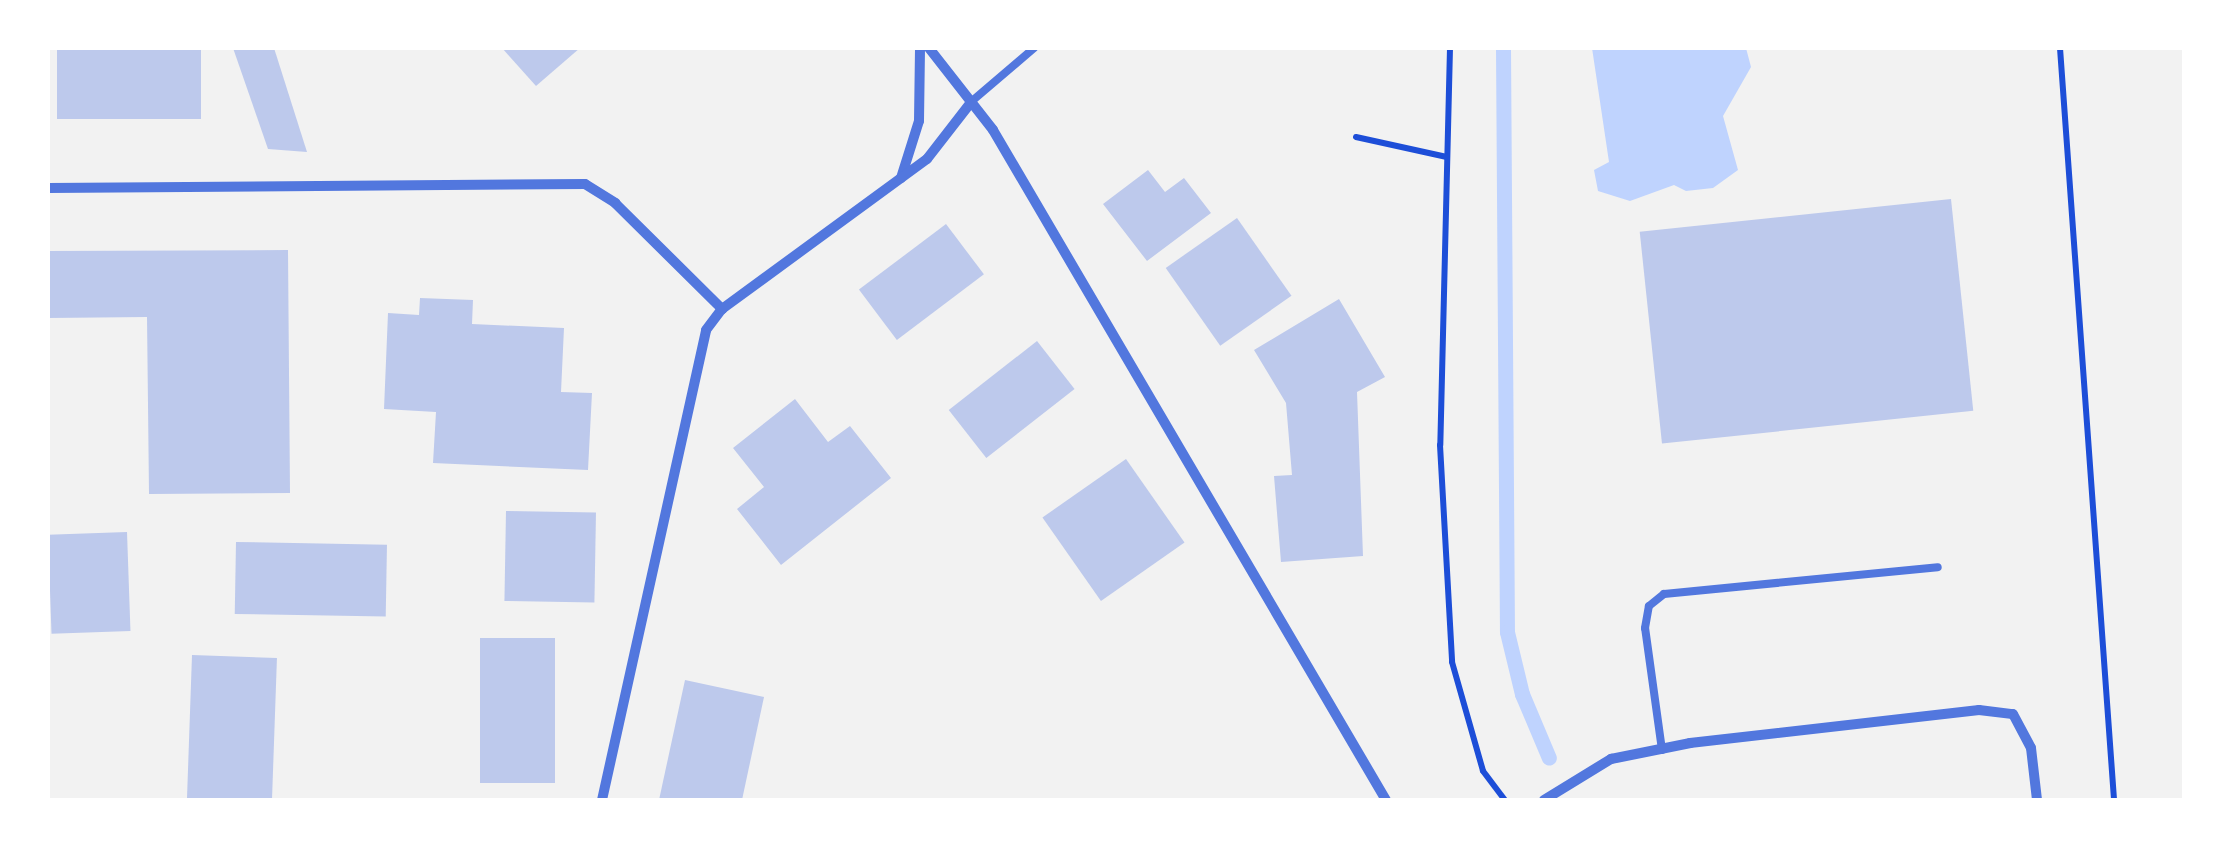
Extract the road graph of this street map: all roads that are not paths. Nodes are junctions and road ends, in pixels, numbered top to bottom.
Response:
1 (920, 48) edge
2 (929, 48) edge
3 (1034, 48) edge
4 (972, 101) junction
5 (901, 179) junction
6 (48, 188) edge
7 (722, 309) junction
8 (1938, 567) dead end
9 (1662, 750) junction
10 (602, 800) edge
11 (1386, 800) edge
12 (1544, 800) edge
13 (2037, 800) edge

1 - 5 street
2 - 4 street
3 - 4 lane
4 - 5 street
4 - 11 street
5 - 7 street
6 - 7 street
7 - 10 street
8 - 9 lane
9 - 12 street
9 - 13 street

